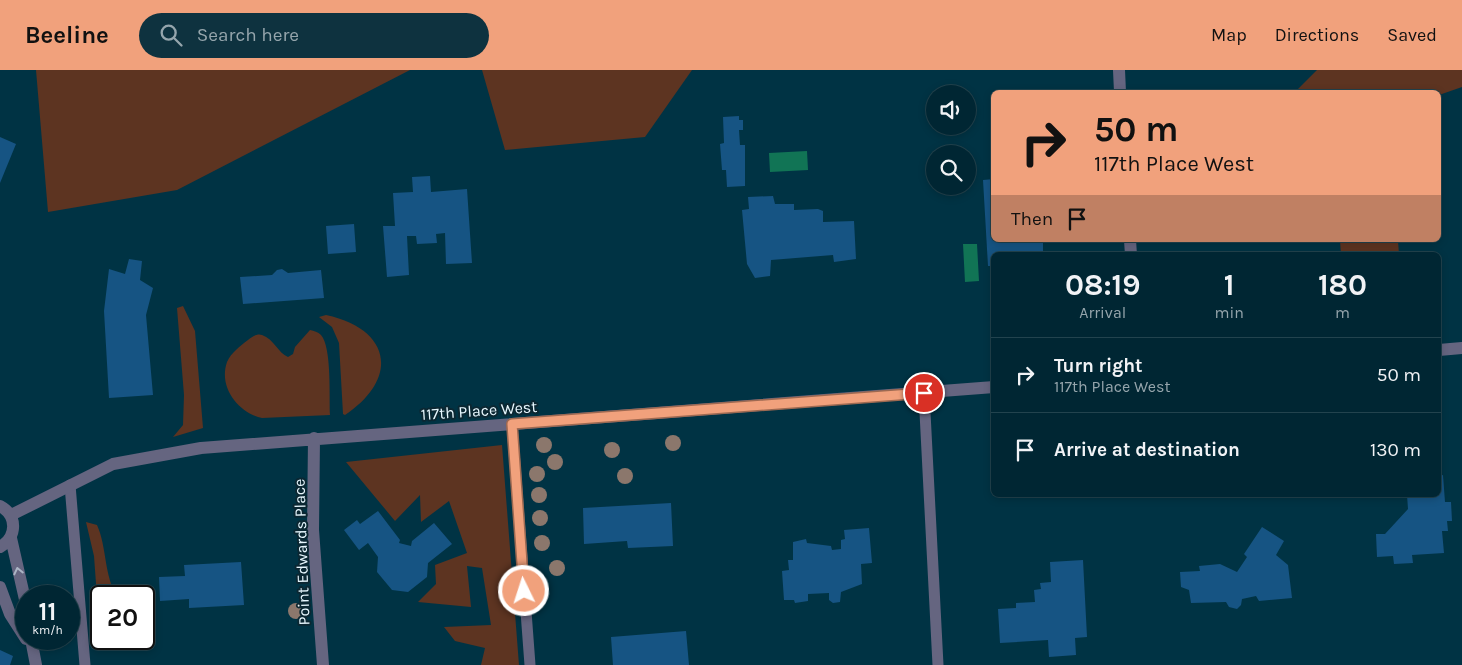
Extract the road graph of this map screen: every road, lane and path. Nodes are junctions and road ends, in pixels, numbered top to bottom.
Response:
1 (1119, 70) edge
2 (1120, 90) edge
3 (1462, 348) edge
4 (1441, 350) edge
5 (991, 387) edge
6 (924, 393) junction
7 (512, 424) junction
8 (314, 438) junction
9 (70, 485) junction
10 (0, 506) edge
11 (11, 516) junction
12 (11, 538) junction
13 (0, 547) edge
14 (22, 585) edge
15 (0, 587) edge
16 (15, 621) edge
17 (32, 650) edge
18 (36, 665) edge
19 (85, 665) edge
20 (323, 665) edge
21 (530, 665) edge
22 (938, 665) edge

1 - 2 street
3 - 4 street
5 - 6 street, 117th Place West
6 - 7 street, 117th Place West
6 - 22 lane
7 - 8 street, 117th Place West
7 - 21 lane
8 - 9 street, 117th Place West
8 - 20 street, Point Edwards Place
9 - 11 street, 117th Place West
9 - 19 lane
10 - 11 street
11 - 12 street
12 - 13 street
14 -> 12 street
15 - 16 street
17 - 18 street

